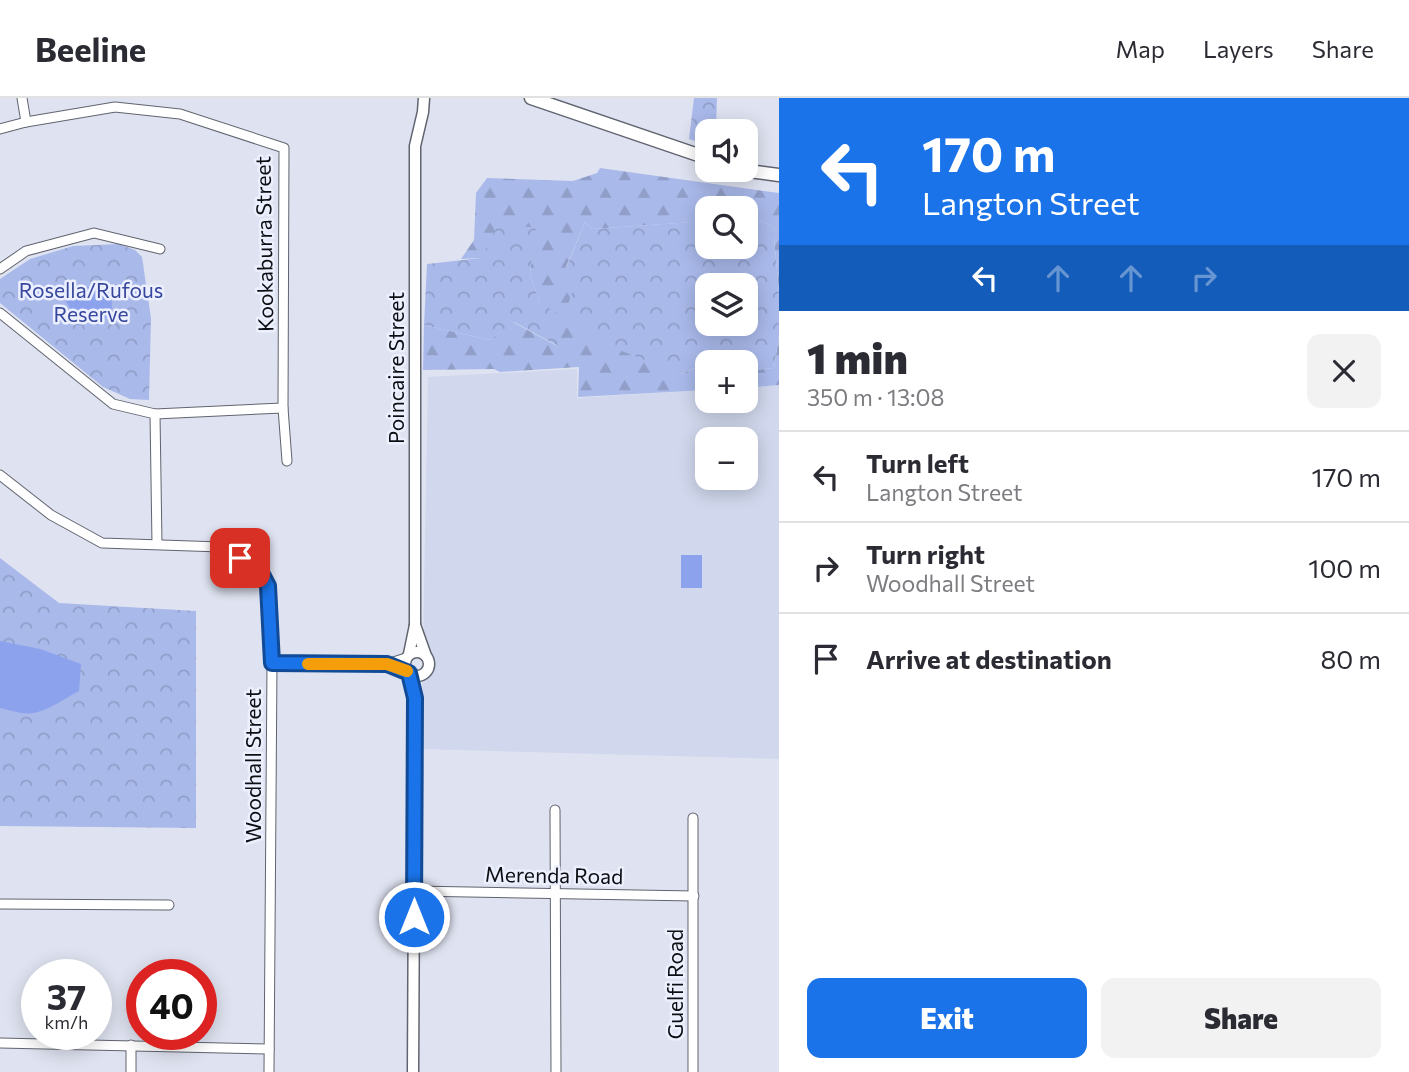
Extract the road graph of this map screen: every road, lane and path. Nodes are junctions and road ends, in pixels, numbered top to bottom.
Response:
1 (22, 98) edge
2 (424, 98) edge
3 (431, 98) edge
4 (531, 98) edge
5 (423, 112) junction
6 (26, 122) junction
7 (0, 129) edge
8 (695, 154) edge
9 (758, 172) edge
10 (779, 175) edge
11 (160, 249) dead end
12 (0, 269) edge
13 (0, 313) edge
14 (283, 408) junction
15 (155, 414) junction
16 (287, 461) dead end
17 (0, 475) edge
18 (158, 544) junction
19 (415, 625) junction
20 (408, 656) junction
21 (426, 656) junction
22 (272, 663) junction
23 (387, 664) junction
24 (408, 672) junction
25 (423, 674) junction
26 (415, 698) junction
27 (555, 810) dead end
28 (693, 818) dead end
29 (414, 891) junction
30 (556, 894) junction
31 (694, 896) junction
32 (0, 904) edge
33 (169, 905) dead end
34 (0, 1043) edge
35 (126, 1045) edge
36 (217, 1047) edge
37 (269, 1049) junction
38 (131, 1050) edge
39 (131, 1072) edge
40 (269, 1072) edge
41 (413, 1072) edge
42 (556, 1072) edge
43 (693, 1072) edge

1 - 6 street
2 - 5 street, Poincaire Street
3 - 5 street, Poincaire Street
4 - 8 main road
5 - 19 street, Poincaire Street
6 - 7 street, Kookaburra Street
6 - 14 street, Kookaburra Street
9 - 10 main road
11 - 12 street
13 - 15 street
14 - 15 street
14 - 16 street, Kookaburra Street
15 - 18 street
17 - 18 street, Woodhall Street
18 - 22 street, Woodhall Street
19 - 20 street, Poincaire Street
19 - 21 street, Poincaire Street
20 - 21 street
20 - 23 street
20 - 24 street
21 - 25 street
22 - 23 street
22 - 37 street, Woodhall Street
23 - 24 street
24 - 25 street
24 - 26 street
25 - 26 street
26 - 29 street
27 - 30 street
28 - 31 street, Guelfi Road
29 - 30 street, Merenda Road
29 - 41 street
30 - 31 street, Merenda Road
30 - 42 street
31 - 43 street, Guelfi Road
32 - 33 street
34 - 35 street
36 - 37 street
37 - 40 street, Woodhall Street
38 - 39 street

